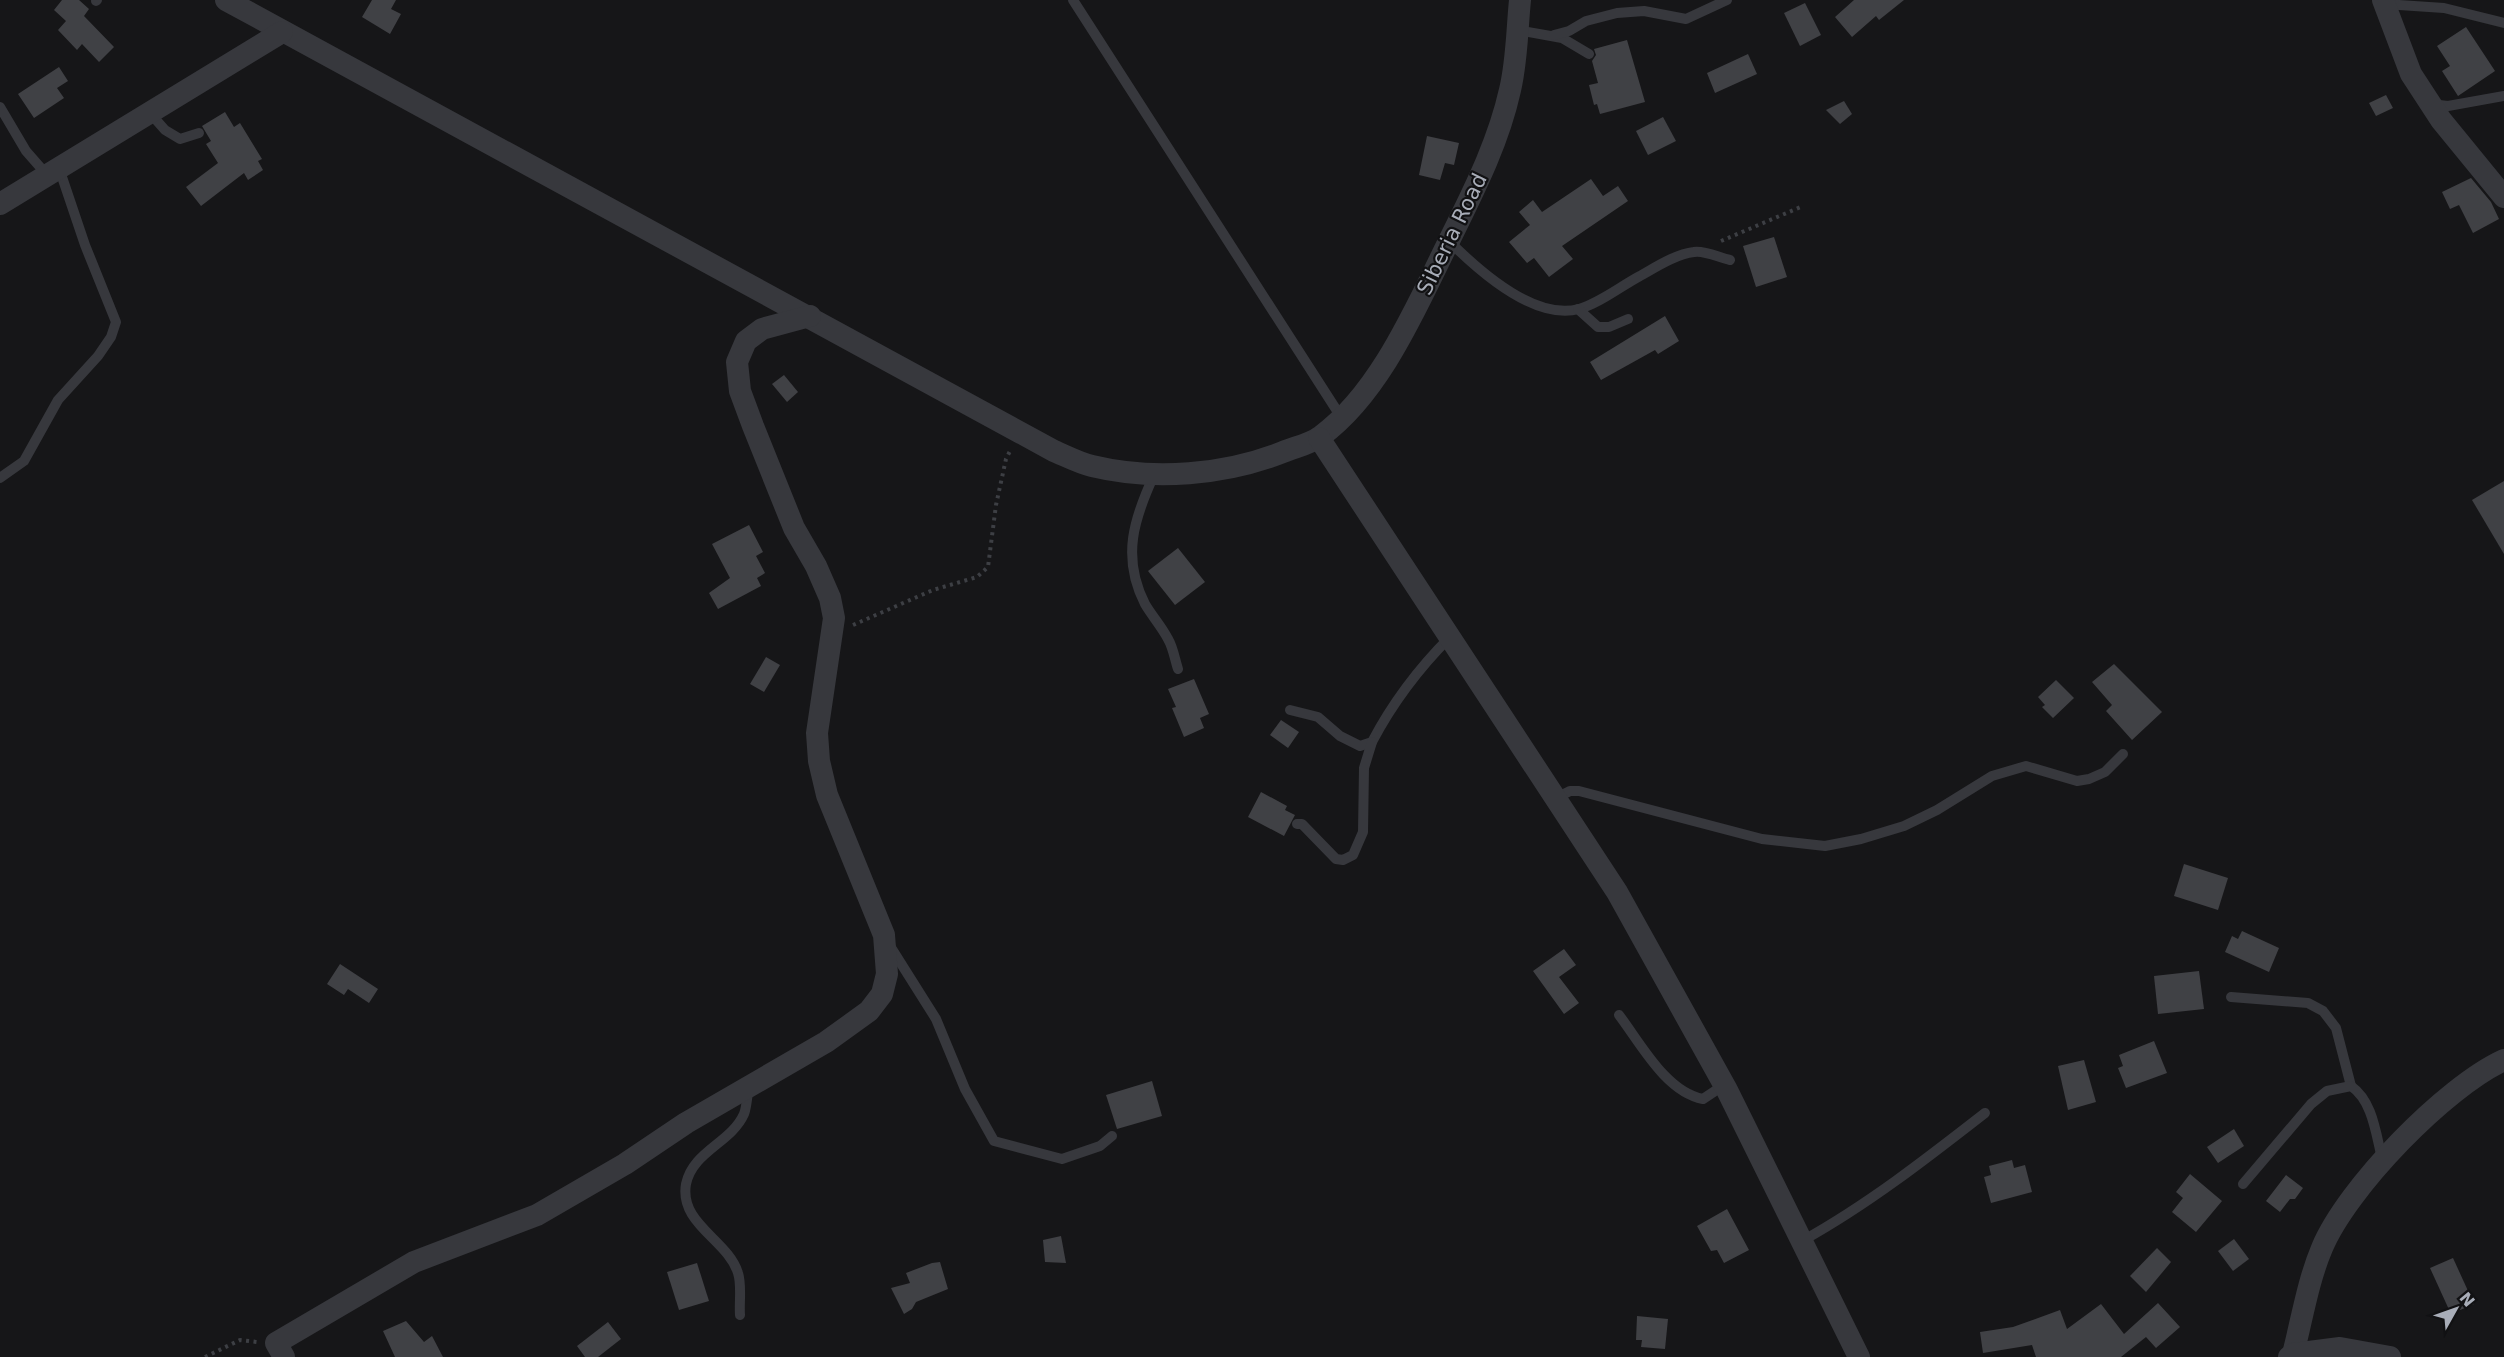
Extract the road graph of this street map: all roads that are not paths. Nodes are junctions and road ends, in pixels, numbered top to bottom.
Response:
1 (226, 0) edge
2 (1073, 0) edge
3 (1520, 0) edge
4 (1727, 0) edge
5 (2383, 2) edge
6 (2504, 23) edge
7 (1517, 30) junction
8 (282, 32) junction
9 (1554, 35) junction
10 (1589, 54) dead end
11 (2504, 96) edge
12 (2430, 104) junction
13 (0, 107) edge
14 (150, 113) junction
15 (199, 133) dead end
16 (53, 172) junction
17 (2504, 197) edge
18 (0, 204) edge
19 (1449, 241) junction
20 (1730, 260) dead end
21 (1578, 309) junction
22 (810, 316) junction
23 (1628, 319) dead end
24 (1341, 417) junction
25 (1319, 438) junction
26 (1155, 472) junction
27 (0, 478) edge
28 (1450, 637) junction
29 (1178, 669) dead end
30 (1290, 710) dead end
31 (1372, 742) junction
32 (2123, 754) dead end
33 (1556, 798) junction
34 (1296, 824) dead end
35 (884, 935) junction
36 (2231, 997) dead end
37 (1620, 1015) dead end
38 (2504, 1060) edge
39 (1724, 1085) junction
40 (2351, 1086) junction
41 (749, 1087) junction
42 (1986, 1113) dead end
43 (1112, 1136) dead end
44 (2383, 1162) junction
45 (2243, 1184) dead end
46 (1802, 1241) junction
47 (740, 1315) dead end
48 (280, 1350) edge
49 (2291, 1356) edge
50 (1860, 1357) edge
51 (2390, 1357) edge

1 - 8 street
2 - 24 lane
3 - 7 street, Siberia Road
4 - 9 lane
5 - 6 lane
5 - 12 street
7 - 9 lane
7 - 19 street, Siberia Road
8 - 14 street
8 - 22 street
9 - 10 lane
11 - 12 lane
12 - 17 street
13 - 16 lane
14 - 15 lane
14 - 16 street
16 - 18 street
16 - 27 lane
19 - 21 lane
19 - 24 street, Siberia Road
20 - 21 lane
21 - 23 lane
22 - 26 street
22 - 35 street
24 - 25 street, Siberia Road
25 - 26 street
25 - 28 street
26 - 29 lane
28 - 31 lane
28 - 33 street
30 - 31 lane
31 - 34 lane
32 - 33 lane
33 - 39 street
35 - 41 street
35 - 43 lane
36 - 40 lane
37 - 39 lane
38 - 44 street
39 - 46 street
40 - 44 lane
40 - 45 lane
41 - 47 lane
41 - 48 street
42 - 46 lane
44 - 49 street
46 - 50 street
49 - 51 street

